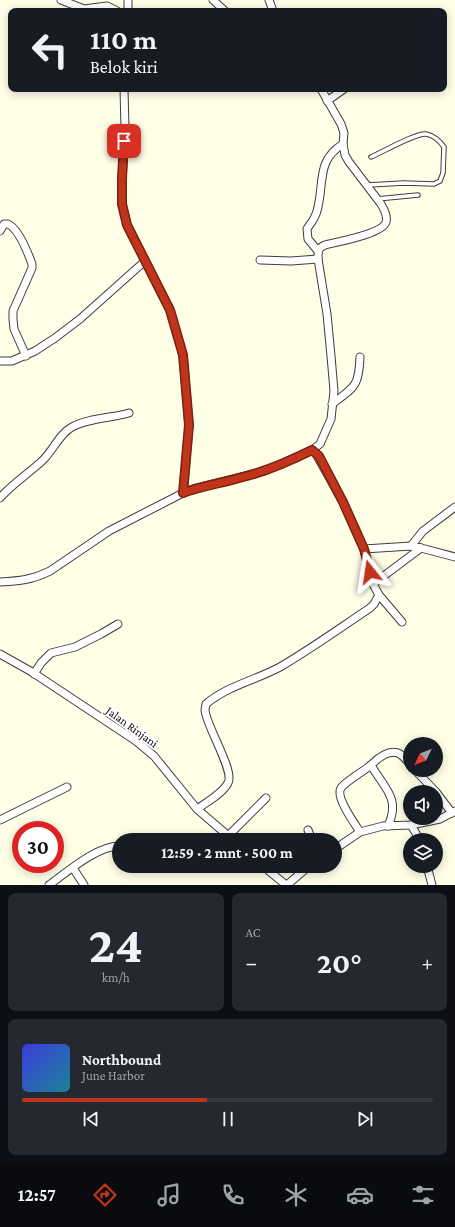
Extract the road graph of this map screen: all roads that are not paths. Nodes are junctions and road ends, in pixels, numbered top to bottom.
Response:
1 (61, 0) edge
2 (213, 0) edge
3 (81, 8) edge
4 (92, 8) edge
5 (111, 8) edge
6 (222, 8) edge
7 (124, 92) edge
8 (322, 92) edge
9 (340, 92) edge
10 (327, 101) junction
11 (344, 144) junction
12 (371, 157) dead end
13 (367, 184) junction
14 (418, 195) dead end
15 (377, 199) junction
16 (0, 231) edge
17 (318, 251) junction
18 (318, 259) junction
19 (260, 260) dead end
20 (145, 261) junction
21 (26, 356) junction
22 (360, 357) dead end
23 (0, 361) edge
24 (332, 404) junction
25 (129, 413) dead end
26 (312, 450) junction
27 (183, 493) junction
28 (0, 498) edge
29 (455, 507) edge
30 (411, 546) junction
31 (421, 548) junction
32 (364, 549) junction
33 (455, 557) edge
34 (0, 582) edge
35 (373, 584) junction
36 (379, 595) junction
37 (402, 622) dead end
38 (118, 624) dead end
39 (0, 654) edge
40 (34, 674) junction
41 (403, 756) edge
42 (371, 765) junction
43 (422, 777) edge
44 (429, 785) edge
45 (67, 787) dead end
46 (266, 798) dead end
47 (443, 800) edge
48 (197, 809) junction
49 (453, 812) edge
50 (443, 817) edge
51 (0, 820) edge
52 (411, 825) joint
53 (388, 826) junction
54 (308, 830) dead end
55 (360, 832) junction
56 (225, 833) edge
57 (235, 833) edge
58 (309, 833) edge
59 (416, 833) edge
60 (342, 844) edge
61 (112, 847) edge
62 (73, 868) junction
63 (272, 873) edge
64 (301, 873) edge
65 (429, 873) edge
66 (49, 885) edge
67 (84, 885) edge
68 (287, 885) edge
69 (432, 885) edge

1 - 3 street
2 - 6 street
4 - 5 street
7 - 20 street
8 - 10 street
9 - 10 street
10 - 11 street
11 - 13 street
11 - 17 street
12 - 13 lane
13 - 15 street
14 - 15 lane
15 - 17 street
16 - 21 street
17 - 18 street
18 - 19 street
18 - 24 street
20 - 21 street
20 - 27 street
21 - 23 street
22 - 24 street
24 - 26 street
25 - 28 street
26 - 27 street
26 - 32 street
27 - 34 street
29 - 30 street
30 - 31 street
30 - 32 street
31 - 33 street
31 - 35 street
32 - 35 street
35 - 36 street
36 - 37 street
36 - 48 street
38 - 40 street
39 - 40 street, Jalan Rinjani
40 - 48 street, Jalan Rinjani
41 - 42 street
42 - 53 street
42 - 55 street
43 - 44 street
45 - 51 street
46 - 57 street
47 - 49 street
48 - 56 street, Jalan Rinjani
49 - 50 street
52 - 53 street
52 - 59 street
53 - 55 street
54 - 58 street
55 - 60 street
61 - 62 street
62 - 66 street
62 - 67 street
63 - 68 street
64 - 68 street
65 - 69 street

